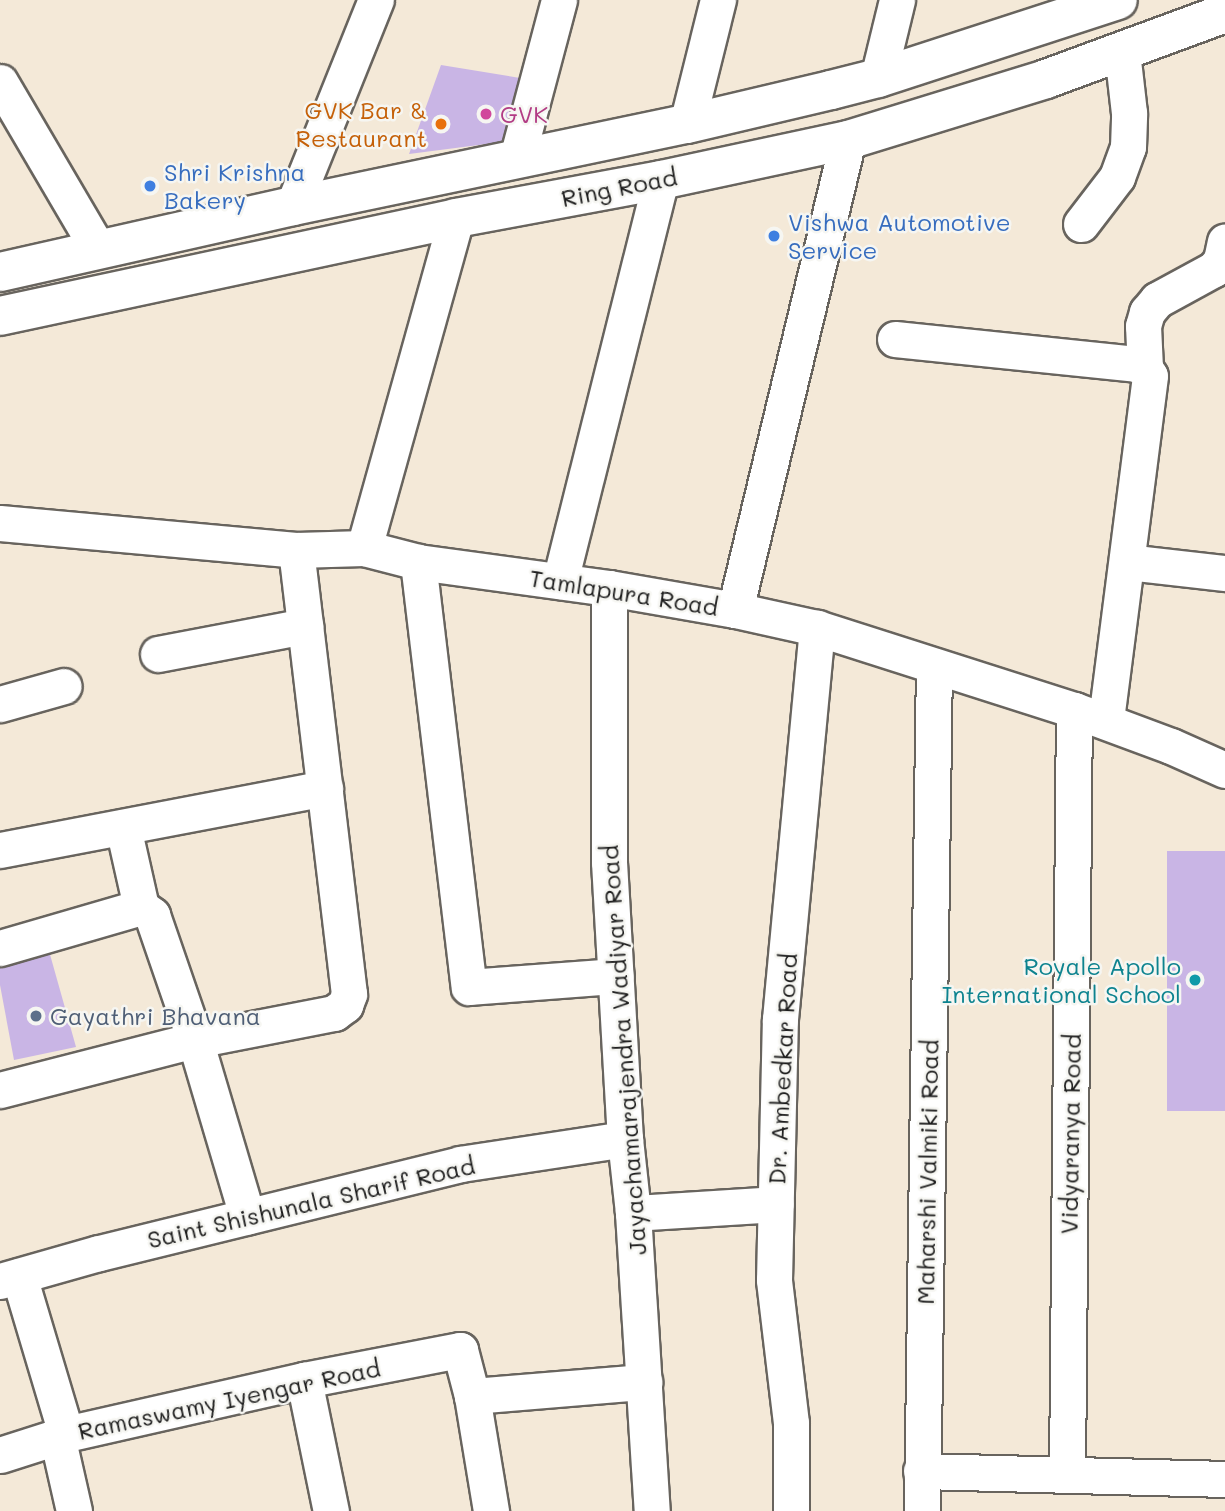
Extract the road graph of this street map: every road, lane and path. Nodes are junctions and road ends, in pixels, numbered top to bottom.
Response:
1 (376, 0) edge
2 (559, 0) edge
3 (719, 0) edge
4 (897, 0) edge
5 (1118, 0) edge
6 (1225, 13) edge
7 (1122, 52) junction
8 (878, 78) junction
9 (0, 82) edge
10 (831, 90) junction
11 (687, 124) junction
12 (848, 139) junction
13 (517, 158) junction
14 (661, 180) junction
15 (335, 197) junction
16 (293, 206) junction
17 (456, 218) junction
18 (1081, 225) dead end
19 (346, 241) junction
20 (1225, 241) edge
21 (98, 250) junction
22 (0, 272) edge
23 (0, 316) edge
24 (895, 340) dead end
25 (1145, 368) junction
26 (0, 523) edge
27 (364, 548) junction
28 (296, 550) junction
29 (418, 562) junction
30 (1128, 562) junction
31 (1225, 573) edge
32 (560, 581) junction
33 (609, 587) junction
34 (735, 610) junction
35 (305, 626) junction
36 (817, 628) junction
37 (158, 654) dead end
38 (934, 666) junction
39 (64, 686) dead end
40 (0, 704) edge
41 (1090, 716) junction
42 (1225, 771) edge
43 (325, 788) junction
44 (123, 827) junction
45 (0, 850) edge
46 (141, 907) junction
47 (0, 948) edge
48 (616, 976) junction
49 (195, 1040) junction
50 (0, 1090) edge
51 (625, 1139) junction
52 (776, 1204) junction
53 (633, 1213) junction
54 (247, 1216) junction
55 (10, 1279) edge
56 (304, 1380) junction
57 (644, 1382) junction
58 (472, 1396) junction
59 (61, 1435) junction
60 (0, 1455) edge
61 (921, 1471) junction
62 (1067, 1475) junction
63 (1225, 1479) edge
64 (74, 1511) edge
65 (331, 1511) edge
66 (491, 1511) edge
67 (652, 1511) edge
68 (791, 1511) edge
69 (922, 1511) edge

1 - 16 street
2 - 13 street
3 - 11 street
4 - 8 street
5 - 8 main road, Ring Road
6 - 7 main road, Ring Road
7 - 12 main road, Ring Road
7 - 18 street
8 - 10 main road, Ring Road
9 - 21 street
10 - 11 main road, Ring Road
10 - 12 main road
11 - 13 main road, Ring Road
12 - 14 main road, Ring Road
12 - 34 street
13 - 15 main road, Ring Road
14 - 17 main road, Ring Road
14 - 32 street
15 - 16 main road, Ring Road
15 - 19 main road
16 - 21 main road, Ring Road
17 - 19 main road, Ring Road
17 - 27 street
19 - 23 main road, Ring Road
20 - 25 street, Vidyaranya Road
21 - 22 main road, Ring Road
24 - 25 street
25 - 30 street, Vidyaranya Road
26 - 28 street, Tamlapura Road
27 - 28 street, Tamlapura Road
27 - 29 street, Tamlapura Road
28 - 35 street
29 - 32 street, Tamlapura Road
29 - 48 street
30 - 31 street
30 - 41 street, Vidyaranya Road
32 - 33 street, Tamlapura Road
33 - 34 street, Tamlapura Road
33 - 48 street, Jayachamarajendra Wadiyar Road
34 - 36 street, Tamlapura Road
35 - 37 street
35 - 43 street
36 - 38 street, Tamlapura Road
36 - 52 street, Dr. Ambedkar Road
38 - 41 street, Tamlapura Road
38 - 61 street, Maharshi Valmiki Road
39 - 40 street
41 - 42 street, Tamlapura Road
41 - 62 street, Vidyaranya Road
43 - 44 street
43 - 49 street
44 - 45 street
44 - 46 street
46 - 47 street
46 - 49 street
48 - 51 street, Jayachamarajendra Wadiyar Road
49 - 50 street
49 - 54 street
51 - 53 street, Jayachamarajendra Wadiyar Road
51 - 54 street, Saint Shishunala Sharif Road
52 - 53 street
52 - 68 street, Dr. Ambedkar Road
53 - 57 street, Jayachamarajendra Wadiyar Road
54 - 55 street, Saint Shishunala Sharif Road
55 - 59 street
56 - 58 street, Ramaswamy Iyengar Road
56 - 59 street, Ramaswamy Iyengar Road
56 - 65 street
57 - 58 street
57 - 67 street, Jayachamarajendra Wadiyar Road
58 - 66 street
59 - 60 street, Ramaswamy Iyengar Road
59 - 64 street
61 - 62 street
61 - 69 street, Maharshi Valmiki Road
62 - 63 street

